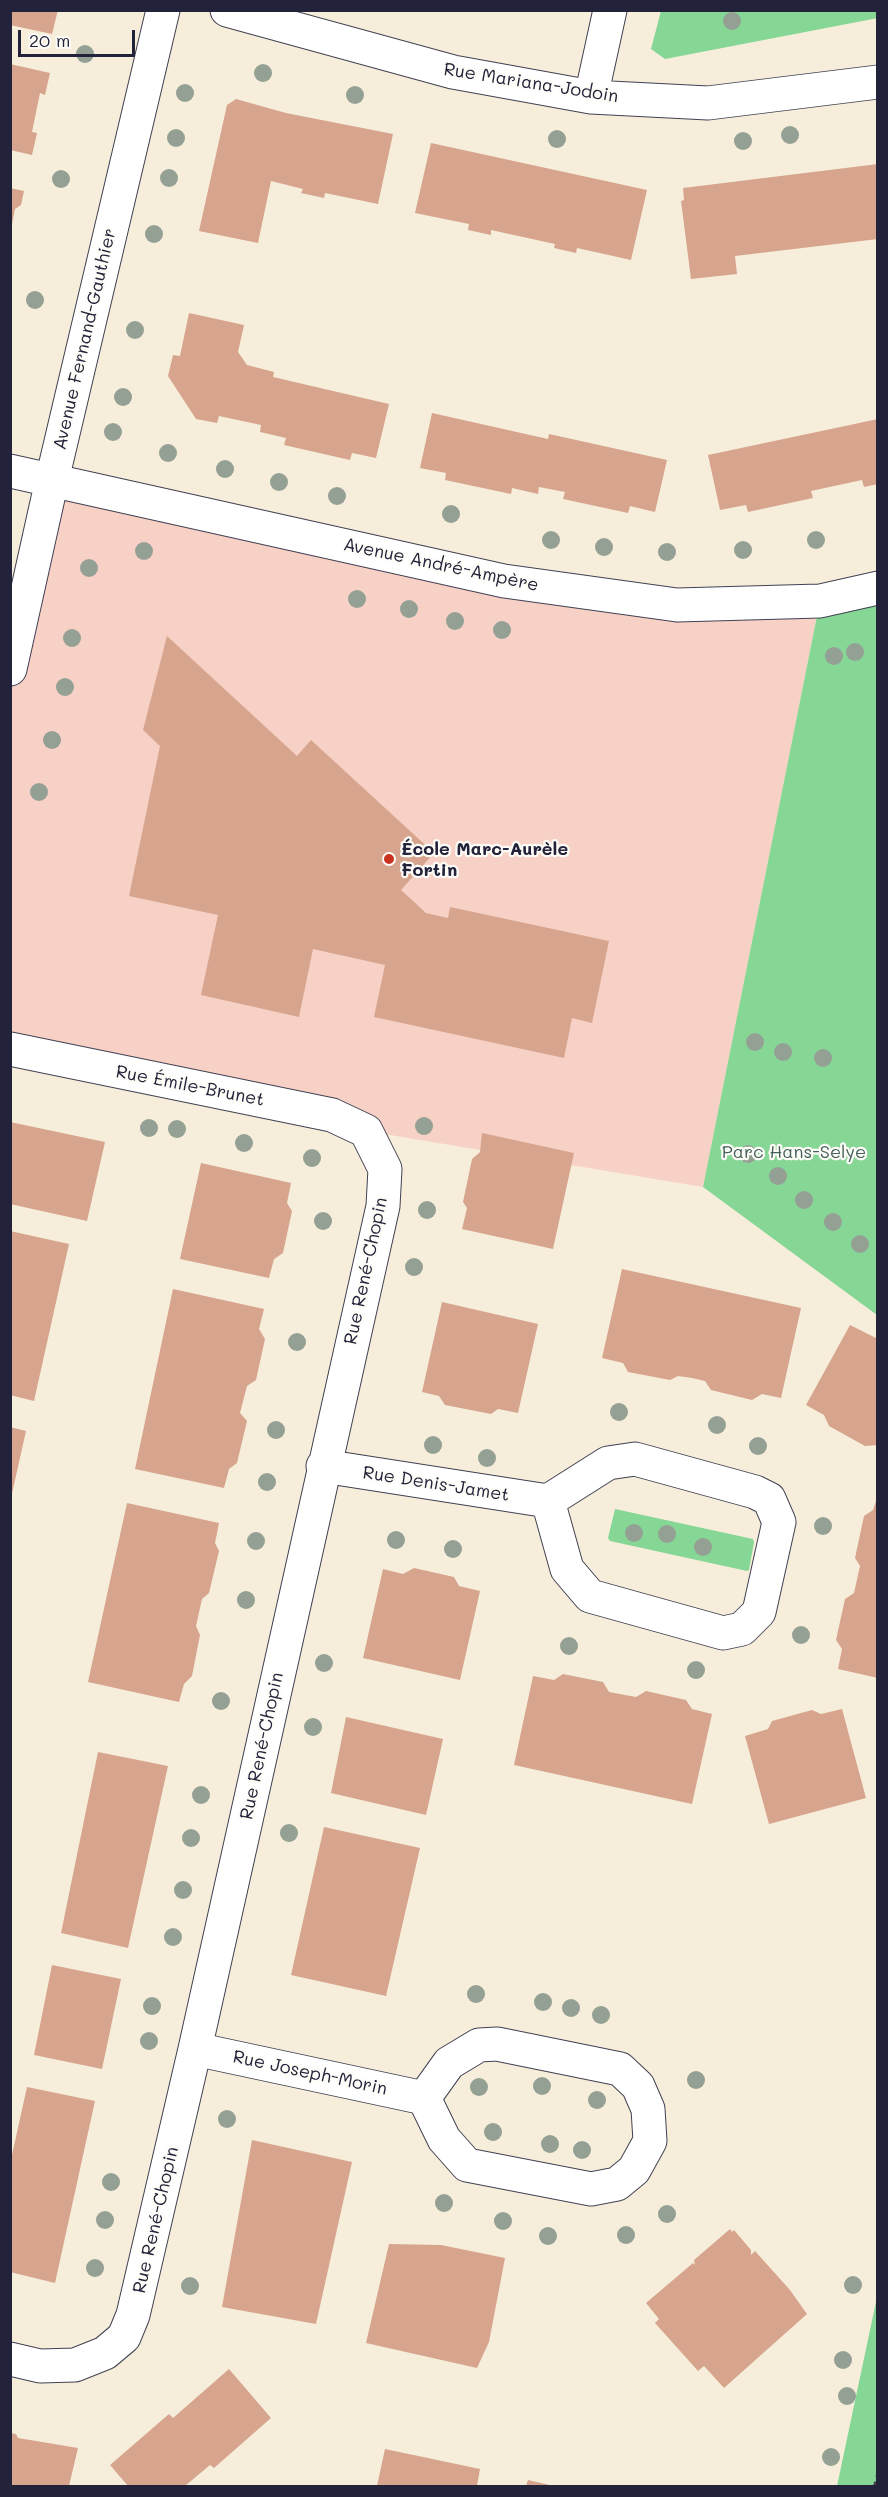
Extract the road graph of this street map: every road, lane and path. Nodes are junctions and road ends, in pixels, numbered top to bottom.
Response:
1 (163, 10) edge
2 (227, 10) edge
3 (610, 10) edge
4 (878, 82) edge
5 (591, 97) junction
6 (10, 471) edge
7 (52, 480) junction
8 (878, 588) edge
9 (10, 669) edge
10 (10, 1049) edge
11 (366, 1131) joint
12 (323, 1466) junction
13 (548, 1501) junction
14 (195, 2049) junction
15 (424, 2097) junction
16 (10, 2359) edge
17 (878, 2475) edge
18 (875, 2487) edge

1 - 7 street, Avenue Fernand-Gauthier
2 - 5 street, Rue Mariana-Jodoin
3 - 5 street
4 - 5 street, Rue Mariana-Jodoin
6 - 7 street, Avenue André-Ampère
7 - 8 street, Avenue André-Ampère
7 - 9 street, Avenue Fernand-Gauthier
10 - 11 street, Rue Émile-Brunet
11 - 12 street, Rue René-Chopin
12 - 13 street, Rue Denis-Jamet
12 - 14 street, Rue René-Chopin
13 - 13 street
14 - 15 street, Rue Joseph-Morin
14 - 16 street, Rue René-Chopin
15 - 15 street
17 - 18 path

